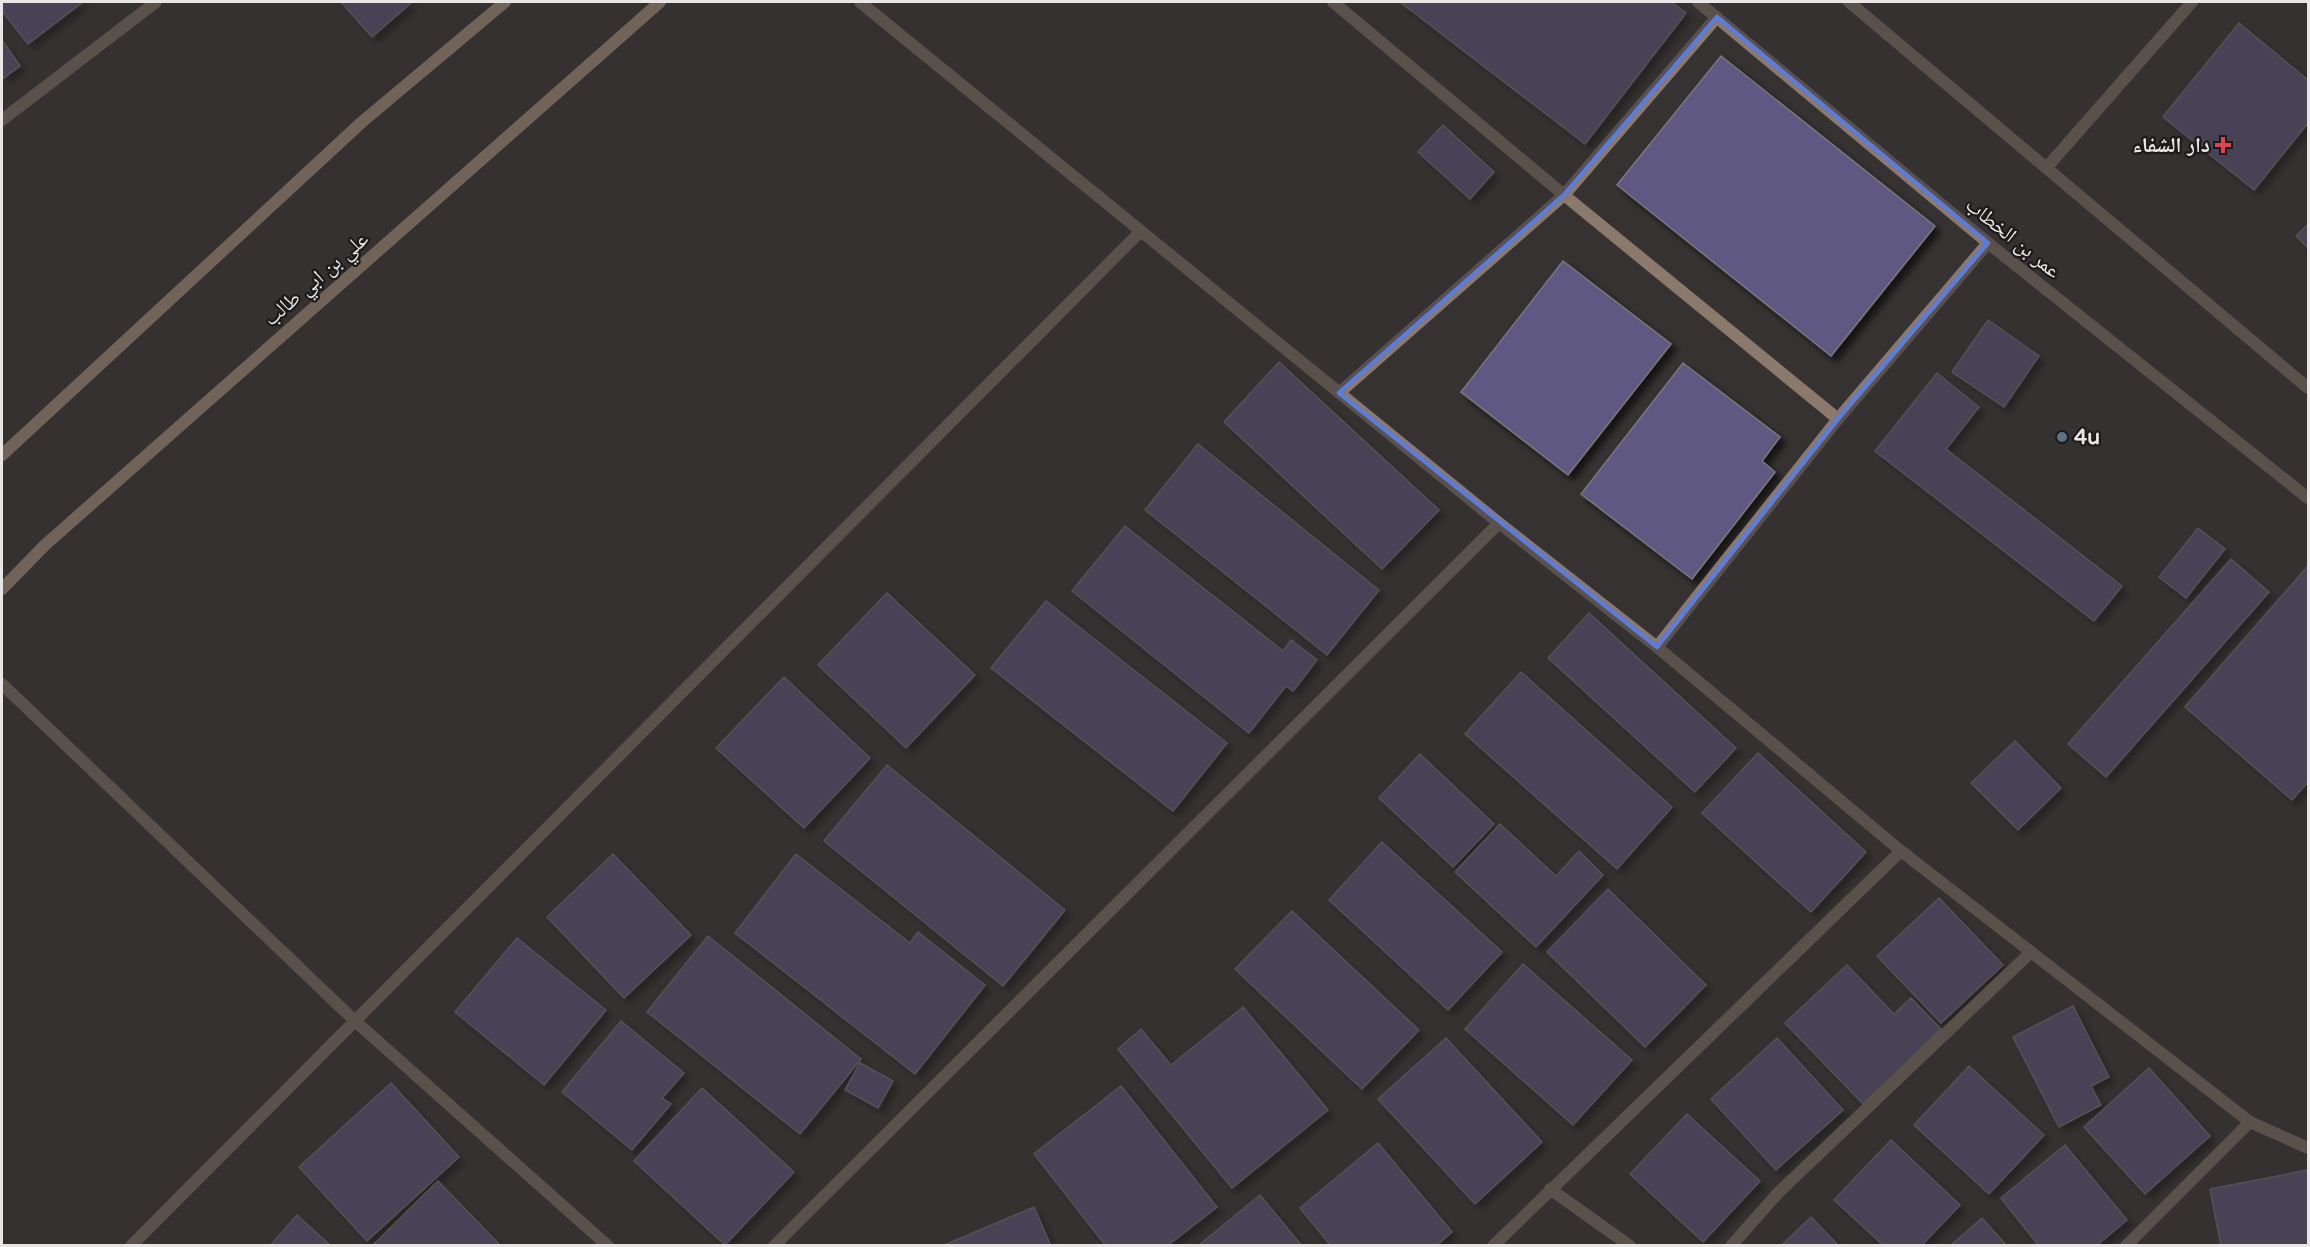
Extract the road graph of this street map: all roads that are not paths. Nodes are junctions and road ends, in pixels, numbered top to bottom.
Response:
1 (156, 2) edge
2 (505, 2) edge
3 (660, 2) edge
4 (860, 2) edge
5 (1333, 2) edge
6 (1698, 2) edge
7 (1849, 2) edge
8 (2193, 2) edge
9 (1717, 18) junction
10 (2, 120) edge
11 (2047, 167) junction
12 (1564, 195) junction
13 (1141, 231) junction
14 (1988, 243) junction
15 (2308, 388) edge
16 (1339, 393) junction
17 (1838, 419) junction
18 (2, 455) edge
19 (2308, 498) edge
20 (1499, 524) junction
21 (2, 589) edge
22 (1657, 647) junction
23 (2, 684) edge
24 (1901, 851) junction
25 (2031, 952) junction
26 (355, 1021) junction
27 (2250, 1122) junction
28 (2308, 1148) edge
29 (1550, 1189) junction
30 (131, 1245) edge
31 (608, 1245) edge
32 (774, 1245) edge
33 (1493, 1245) edge
34 (1630, 1245) edge
35 (1731, 1245) edge
36 (2126, 1245) edge

1 - 10 street
2 - 18 main road
3 - 21 main road, علي بن ابي طالب
4 - 13 street
5 - 12 street
6 - 9 street, عمر بن الخطاب
7 - 11 street
8 - 11 street
9 - 12 street
9 - 14 street, عمر بن الخطاب
11 - 15 street
12 - 16 street
12 - 17 street
13 - 16 street
13 - 26 street
14 - 17 street
14 - 19 street, عمر بن الخطاب
16 - 20 street
17 - 22 street
20 - 22 street
20 - 32 street
22 - 24 street
23 - 26 street
24 - 25 street
24 - 29 street
25 - 27 street
25 - 35 street
26 - 30 street
26 - 31 street
27 - 28 street
27 - 36 street
29 - 33 street
29 - 34 street

